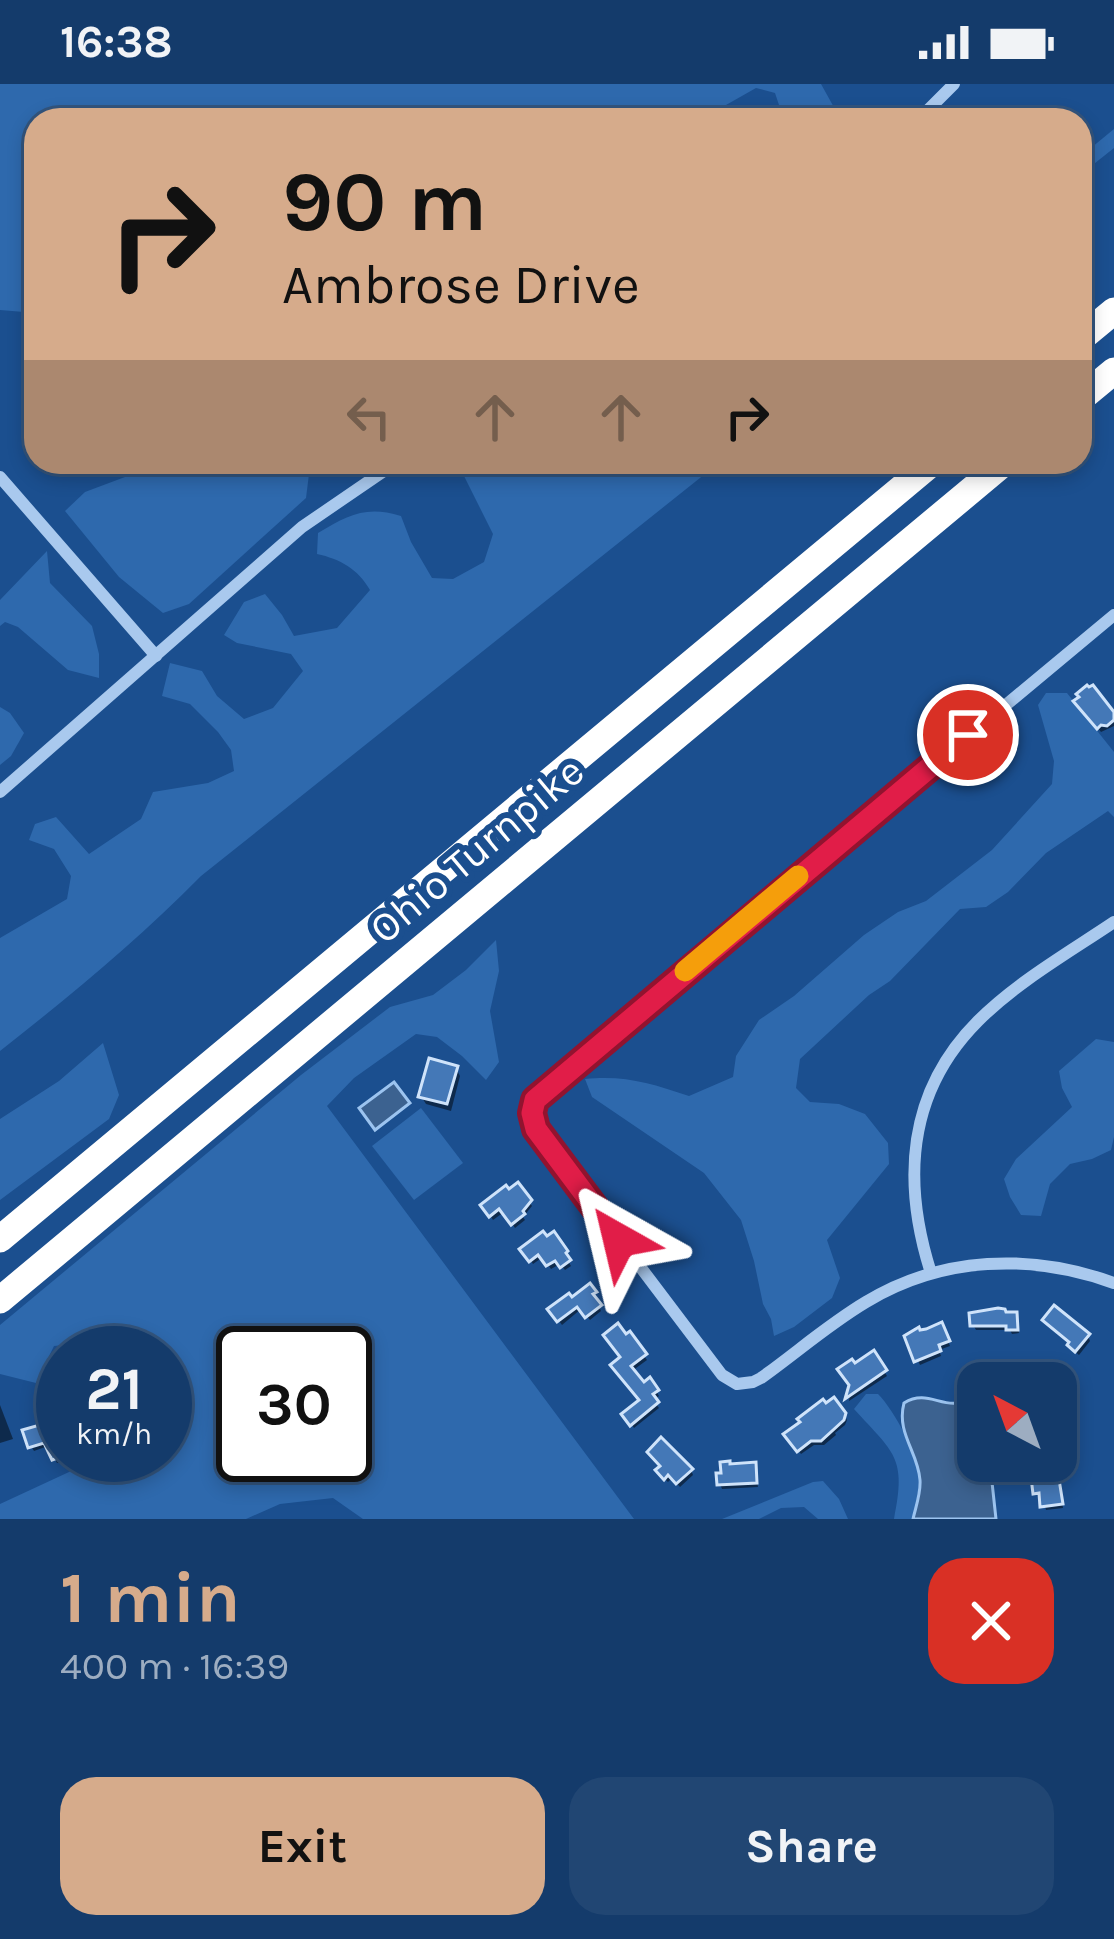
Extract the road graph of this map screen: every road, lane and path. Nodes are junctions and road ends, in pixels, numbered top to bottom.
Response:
1 (955, 84) edge
2 (930, 108) edge
3 (379, 474) edge
4 (918, 474) edge
5 (991, 474) edge
6 (0, 477) edge
7 (1108, 620) edge
8 (1114, 637) edge
9 (156, 656) junction
10 (0, 792) edge
11 (1114, 922) edge
12 (0, 1239) edge
13 (931, 1273) junction
14 (1114, 1283) edge
15 (0, 1300) edge

1 - 2 street
3 - 9 street
4 - 12 highway, Ohio Turnpike
5 - 15 highway, Ohio Turnpike
6 - 9 street
7 - 8 street
7 - 13 street
9 - 10 street
11 - 13 street
13 - 14 street

